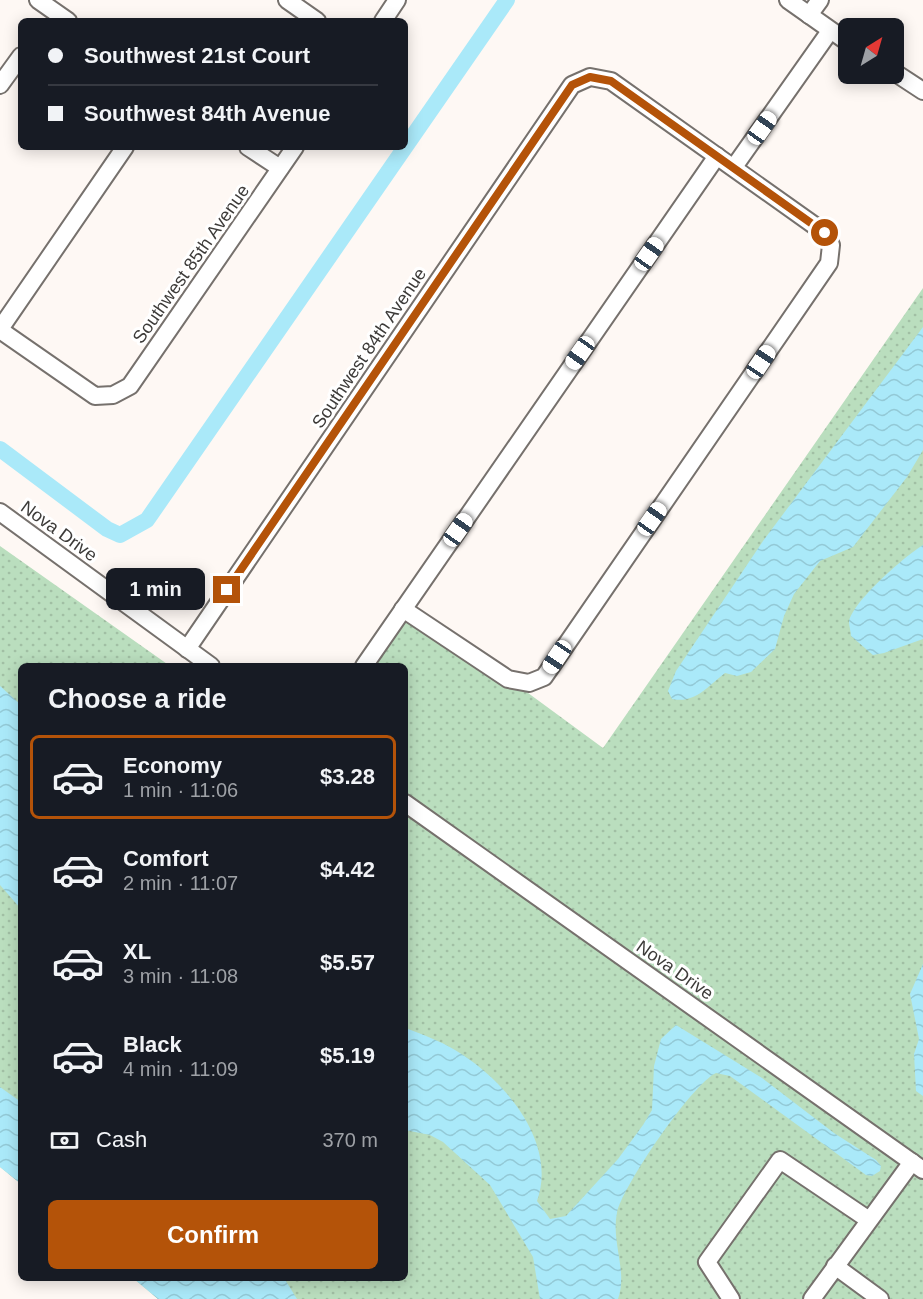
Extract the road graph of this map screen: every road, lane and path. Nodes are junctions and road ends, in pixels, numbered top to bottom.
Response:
1 (38, 0) edge
2 (287, 0) edge
3 (397, 0) edge
4 (788, 0) edge
5 (820, 0) edge
6 (809, 15) junction
7 (50, 16) edge
8 (312, 18) edge
9 (385, 18) edge
10 (830, 31) junction
11 (838, 36) edge
12 (18, 60) edge
13 (904, 79) edge
14 (0, 85) edge
15 (923, 91) edge
16 (123, 150) edge
17 (253, 150) edge
18 (293, 150) edge
19 (717, 156) junction
20 (734, 167) junction
21 (280, 168) junction
22 (0, 329) edge
23 (0, 512) edge
24 (403, 609) junction
25 (187, 649) junction
26 (207, 663) edge
27 (366, 663) edge
28 (408, 805) edge
29 (917, 1166) edge
30 (869, 1220) junction
31 (835, 1266) junction
32 (731, 1299) edge
33 (812, 1299) edge
34 (880, 1299) edge

1 - 7 street
2 - 8 street
3 - 9 street
4 - 6 street
5 - 6 street
6 - 10 street
10 - 11 street
10 - 20 street
12 - 14 street
13 - 15 street
16 - 22 street
17 - 21 street
18 - 21 street, Southwest 85th Avenue
19 - 20 street
19 - 24 street
19 - 25 street, Southwest 84th Avenue
20 - 24 street
21 - 22 street, Southwest 85th Avenue
23 - 25 street, Nova Drive
24 - 27 street
25 - 26 street, Nova Drive
28 - 29 street, Nova Drive
29 - 30 street
30 - 31 street
30 - 32 street
31 - 33 street
31 - 34 street

